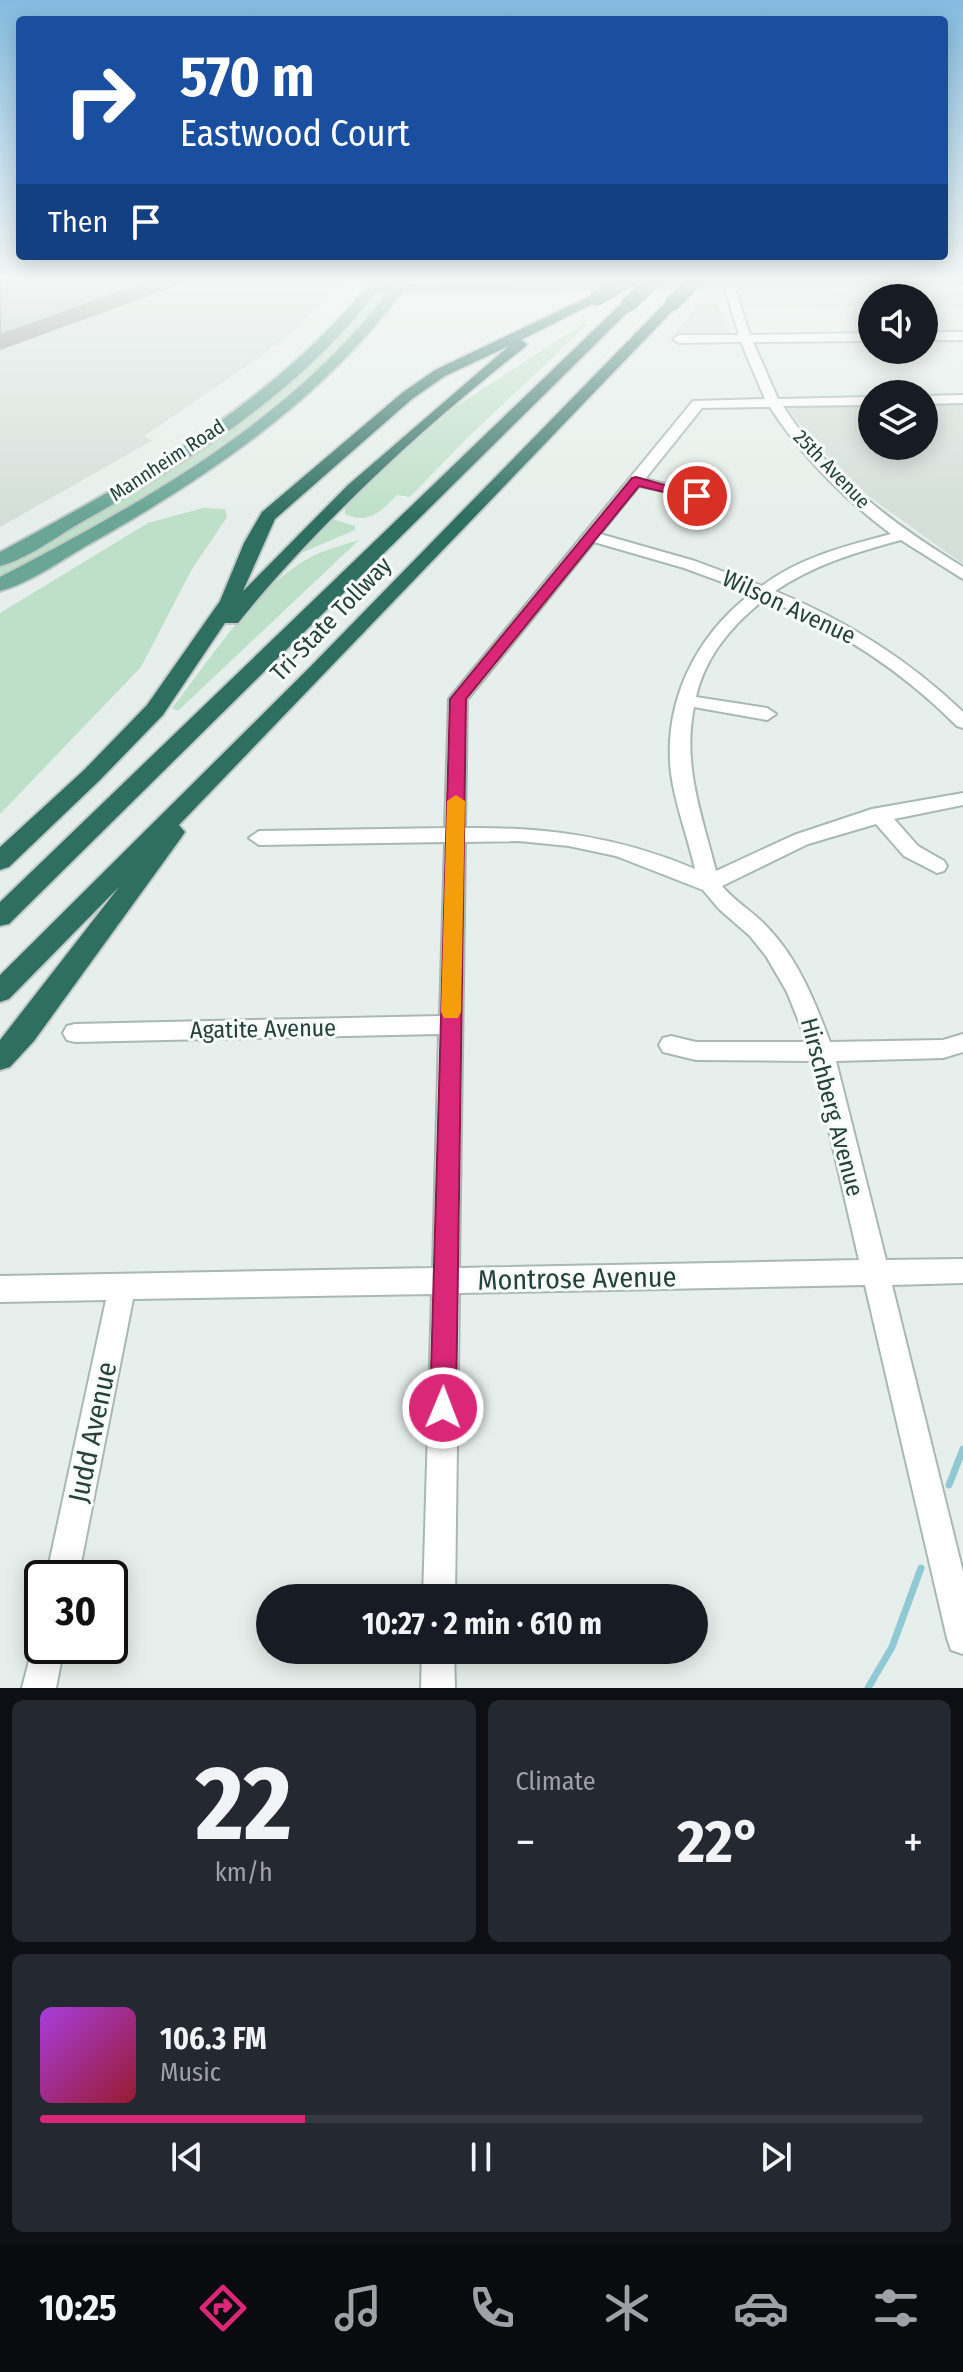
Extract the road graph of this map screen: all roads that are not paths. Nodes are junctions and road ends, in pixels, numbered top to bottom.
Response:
1 (307, 358) edge
2 (338, 358) edge
3 (469, 358) edge
4 (504, 358) edge
5 (574, 358) edge
6 (620, 358) edge
7 (755, 358) edge
8 (963, 399) edge
9 (938, 400) edge
10 (858, 401) edge
11 (773, 402) junction
12 (636, 481) junction
13 (697, 496) dead end
14 (903, 535) junction
15 (590, 536) junction
16 (0, 560) edge
17 (963, 574) edge
18 (0, 585) edge
19 (761, 593) junction
20 (684, 700) junction
21 (155, 710) junction
22 (767, 714) dead end
23 (963, 722) edge
24 (218, 770) junction
25 (963, 799) edge
26 (879, 814) junction
27 (456, 835) junction
28 (259, 838) dead end
29 (0, 861) edge
30 (937, 866) dead end
31 (709, 884) junction
32 (0, 917) edge
33 (0, 992) edge
34 (451, 1025) junction
35 (75, 1033) dead end
36 (963, 1043) edge
37 (671, 1045) dead end
38 (822, 1050) junction
39 (0, 1059) edge
40 (963, 1271) edge
41 (874, 1273) junction
42 (445, 1281) junction
43 (122, 1286) junction
44 (0, 1289) edge
45 (66, 1560) edge
46 (439, 1584) edge
47 (963, 1638) edge
48 (44, 1664) edge
49 (438, 1664) edge
50 (39, 1688) edge
51 (438, 1688) edge

1 - 16 main road, Mannheim Road
2 - 18 main road, Mannheim Road
3 - 21 highway
4 - 21 highway
5 - 32 highway, Tri-State Tollway, bridge
6 - 24 highway, Tri-State Tollway, bridge
7 - 11 street, 25th Avenue
8 - 9 street
10 - 11 street
11 - 12 street
11 - 14 street, 25th Avenue
12 - 13 street
12 - 15 street
14 - 17 street, 25th Avenue
14 - 19 street
15 - 19 street, Wilson Avenue
15 - 27 street
19 - 20 street
19 - 23 street, Wilson Avenue
20 - 22 street
20 - 31 street
21 - 29 highway
24 - 33 highway, Tri-State Tollway
24 - 39 highway
25 - 26 street
26 - 30 street
26 - 31 street
27 - 28 street
27 - 31 street
27 - 34 street
31 - 38 street, Hirschberg Avenue
34 - 35 street, Agatite Avenue
34 - 42 street
36 - 38 street
37 - 38 street
38 - 41 street, Hirschberg Avenue
40 - 41 street, Montrose Avenue
41 - 42 street, Montrose Avenue
41 - 47 street, Hirschberg Avenue
42 - 43 street, Montrose Avenue
42 - 46 street
43 - 44 street, Montrose Avenue
43 - 45 street, Judd Avenue
48 - 50 street
49 - 51 street

